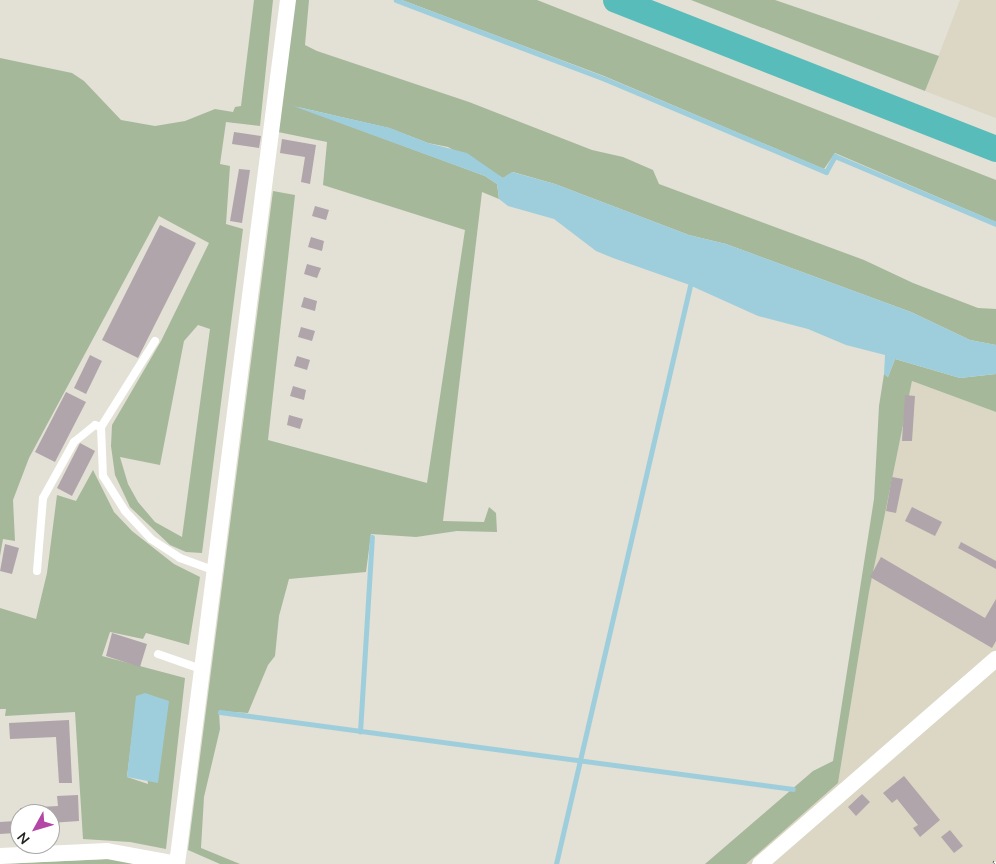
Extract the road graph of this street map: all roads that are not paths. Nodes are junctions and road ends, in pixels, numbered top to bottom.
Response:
1 (288, 0) edge
2 (616, 0) edge
3 (996, 149) edge
4 (155, 341) dead end
5 (101, 427) junction
6 (213, 570) junction
7 (37, 571) dead end
8 (158, 654) dead end
9 (996, 659) edge
10 (201, 669) junction
11 (0, 856) edge
12 (177, 864) edge
13 (760, 864) edge

1 - 6 street
2 - 3 highway
4 - 5 lane
5 - 6 lane
5 - 7 lane
6 - 10 street
8 - 10 lane
9 - 13 street
10 - 12 street
11 - 12 street

